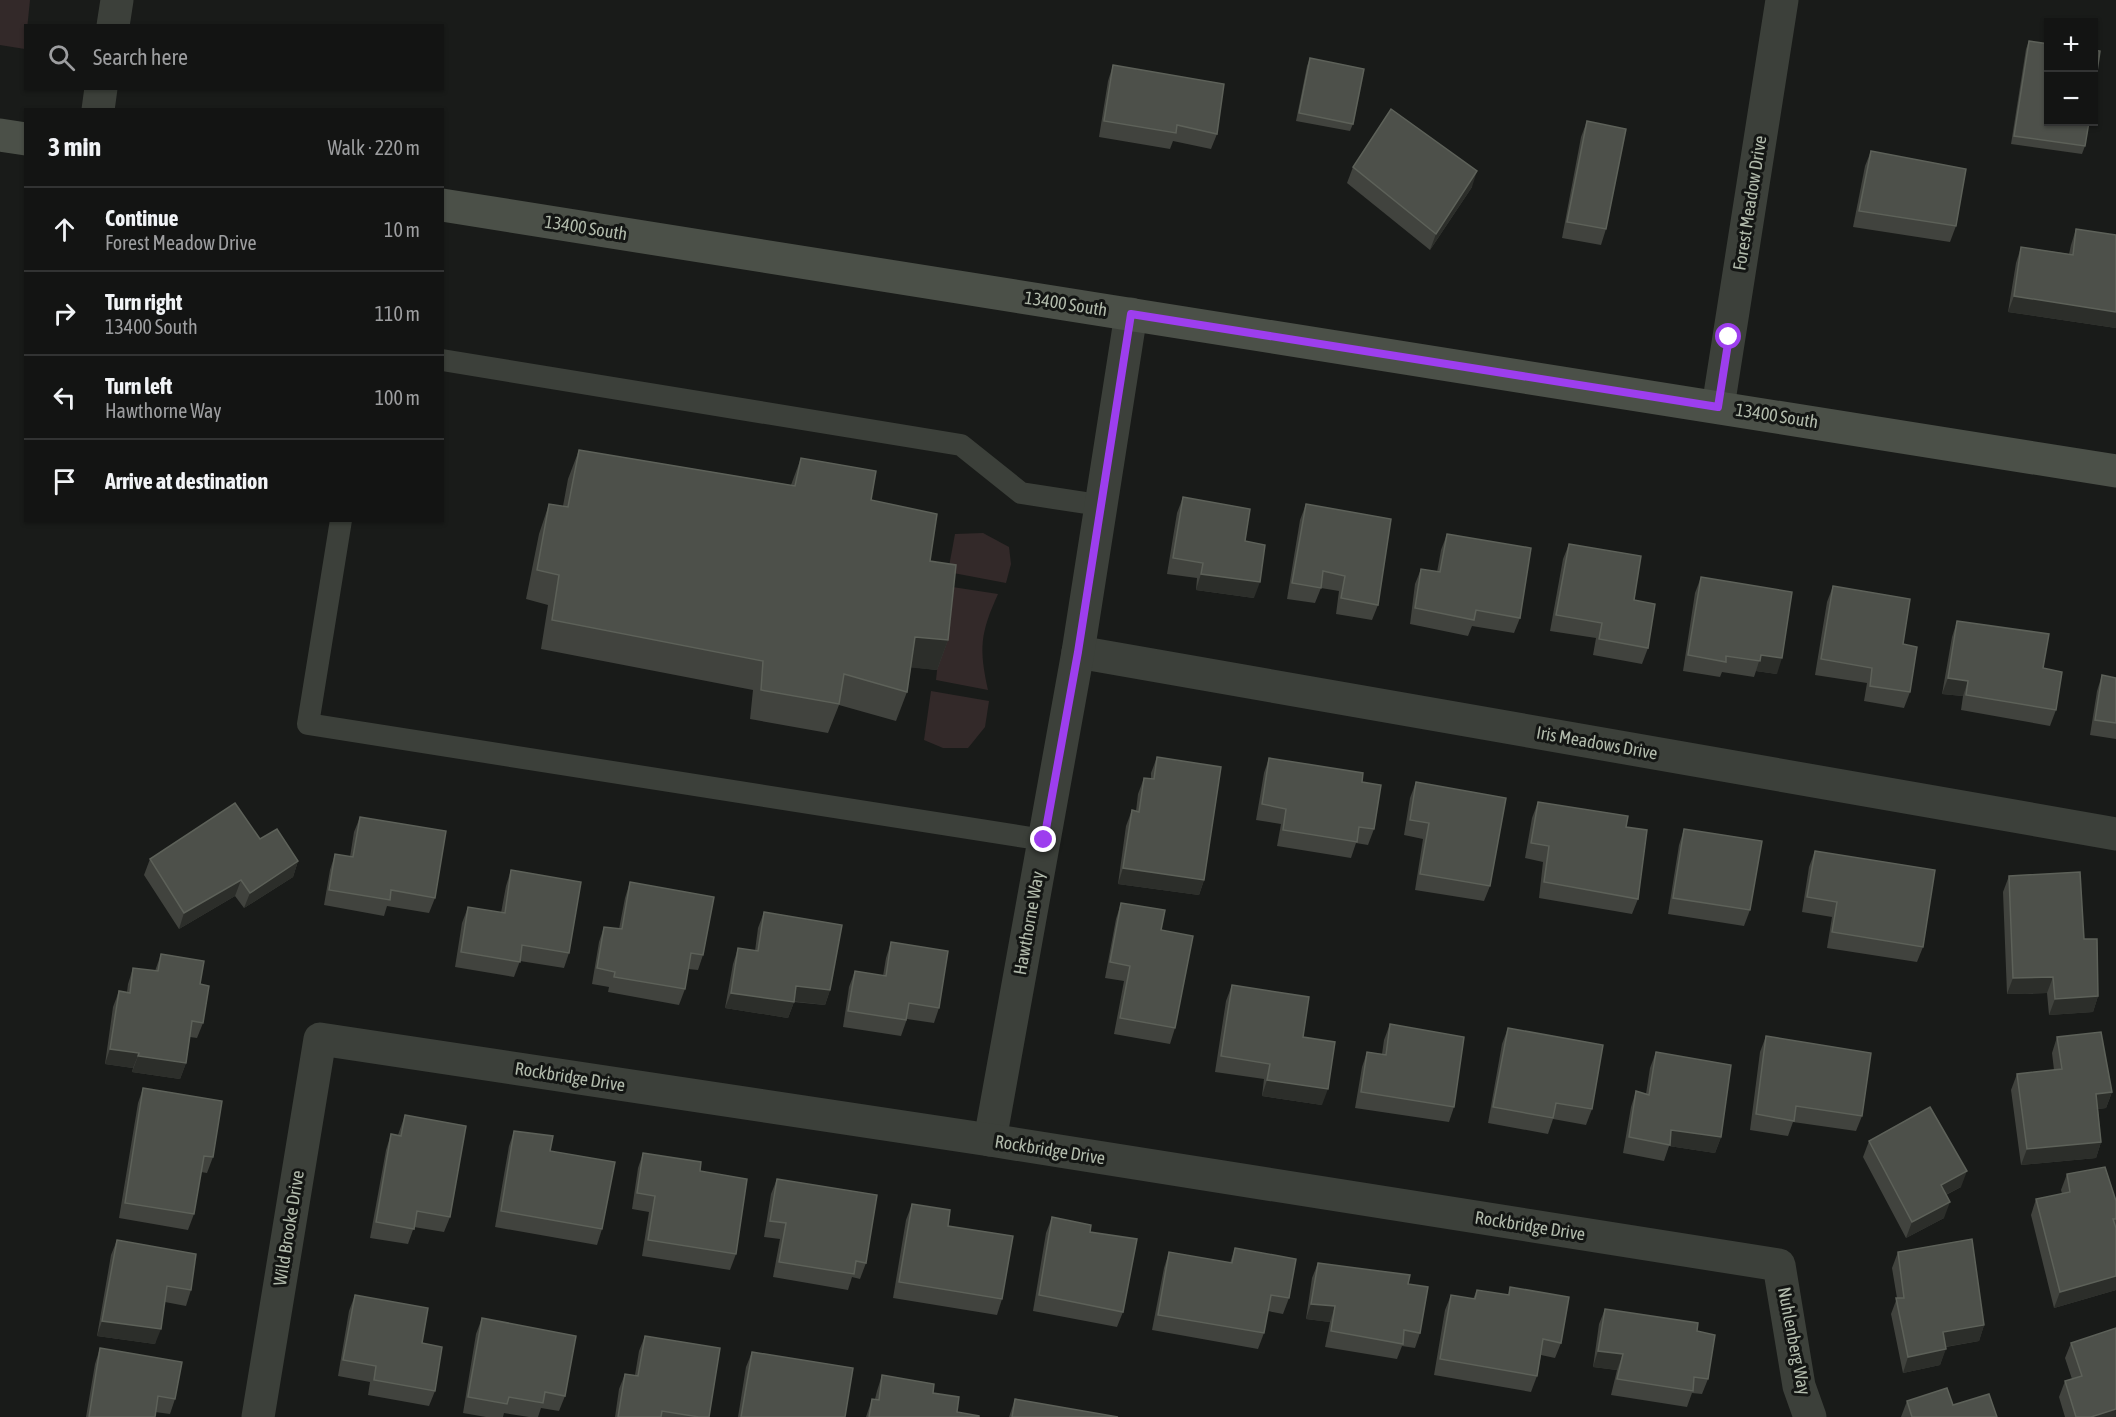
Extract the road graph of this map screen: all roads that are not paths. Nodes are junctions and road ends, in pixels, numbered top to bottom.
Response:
1 (117, 0) edge
2 (1782, 0) edge
3 (113, 24) edge
4 (102, 90) edge
5 (98, 108) edge
6 (0, 135) edge
7 (24, 139) edge
8 (444, 205) edge
9 (1131, 314) junction
10 (444, 360) edge
11 (1718, 407) junction
12 (2116, 471) edge
13 (1099, 505) junction
14 (341, 522) edge
15 (1078, 652) junction
16 (2116, 834) edge
17 (1044, 840) junction
18 (320, 1039) joint
19 (990, 1140) junction
20 (1779, 1265) joint
21 (258, 1417) edge
22 (1810, 1417) edge

1 - 3 street
2 - 11 street, Forest Meadow Drive
4 - 5 street
6 - 7 main road
8 - 9 main road, 13400 South
9 - 11 main road, 13400 South
9 - 13 street, Hawthorne Way
10 - 13 lane
11 - 12 main road, 13400 South
13 - 15 street, Hawthorne Way
14 - 17 lane
15 - 16 street, Iris Meadows Drive
15 - 17 street, Hawthorne Way
17 - 19 street, Hawthorne Way
18 - 19 street, Rockbridge Drive
18 - 21 street, Wild Brooke Drive
19 - 20 street, Rockbridge Drive
20 - 22 street, Nuhlenberg Way

